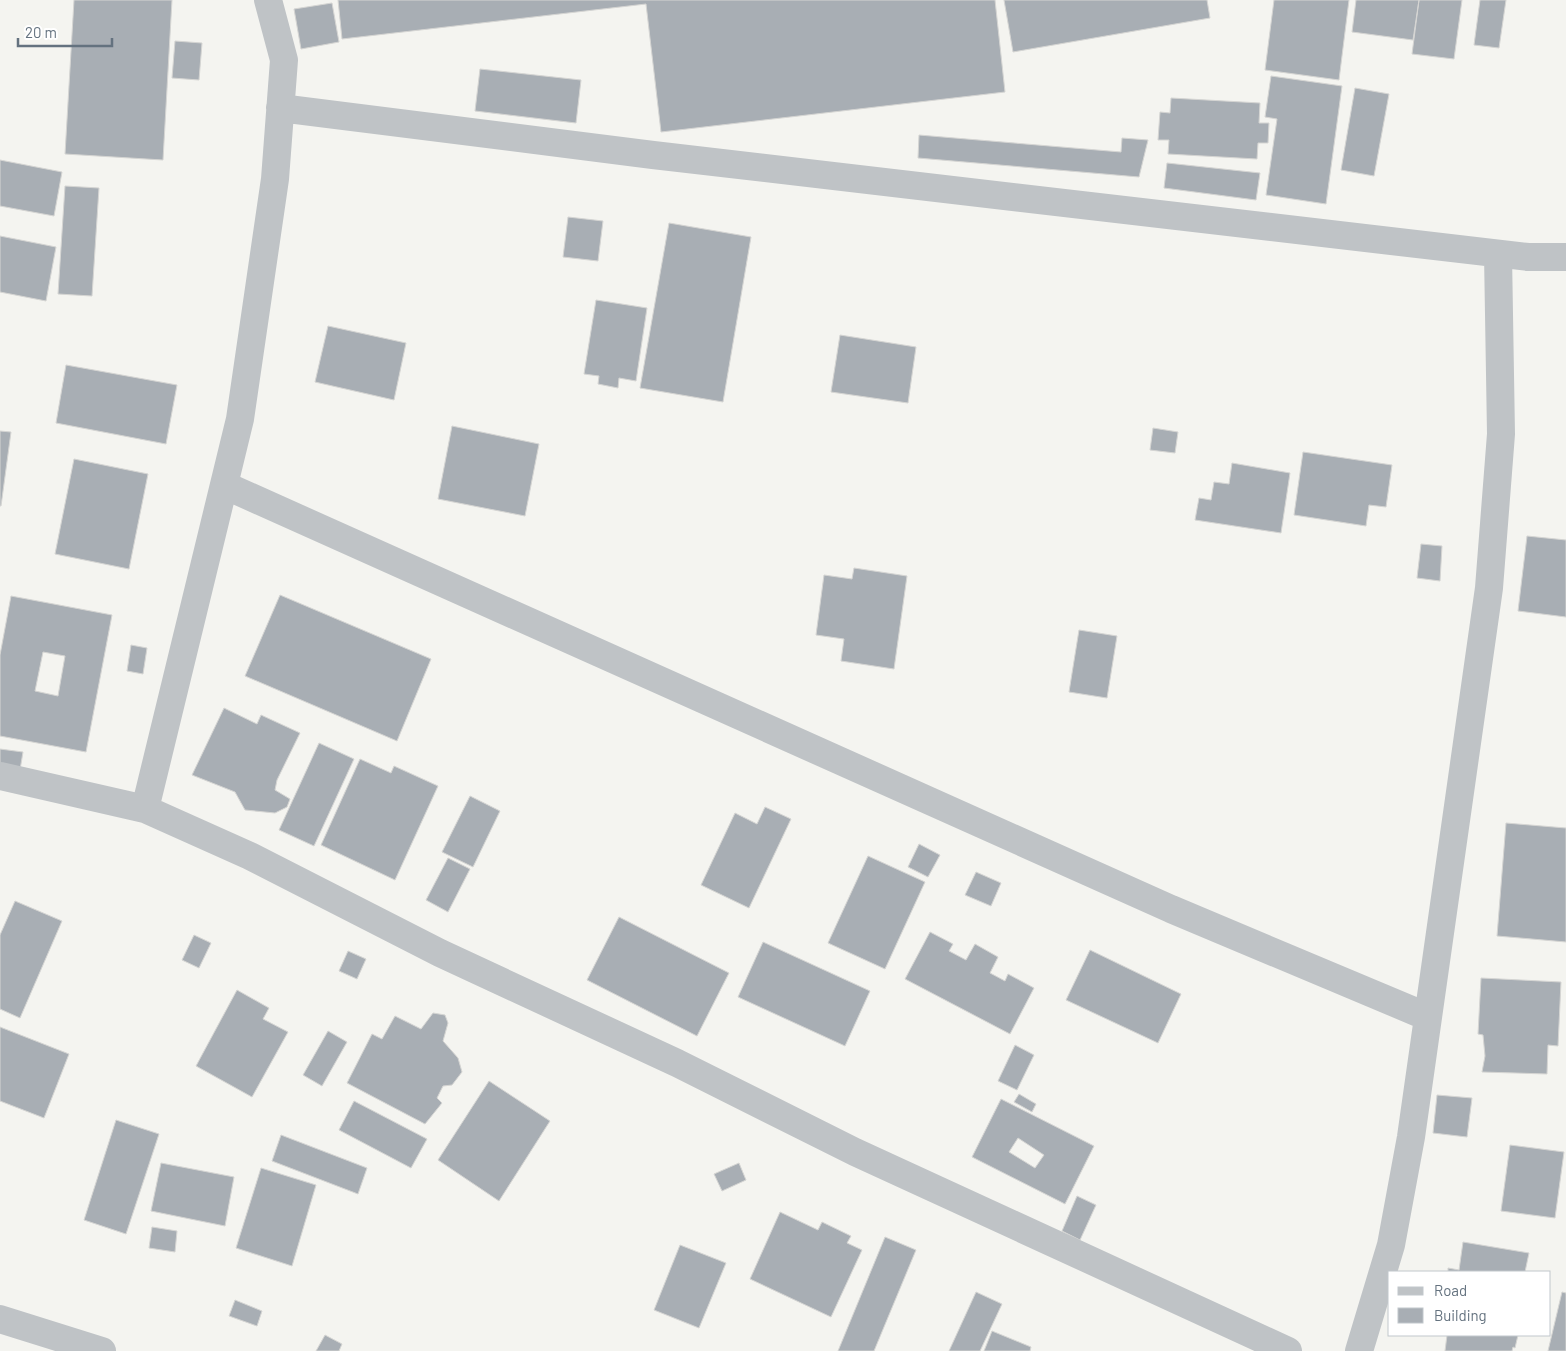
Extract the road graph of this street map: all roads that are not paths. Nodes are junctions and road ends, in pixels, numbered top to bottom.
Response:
1 (268, 0) edge
2 (280, 108) junction
3 (1498, 254) junction
4 (1566, 256) edge
5 (224, 485) junction
6 (0, 776) edge
7 (144, 809) junction
8 (1428, 1017) junction
9 (0, 1319) edge
10 (102, 1351) edge
11 (1288, 1351) edge
12 (1360, 1351) edge

1 - 2 street
2 - 3 street
2 - 5 street
3 - 4 street
3 - 8 street
5 - 7 street
5 - 8 street
6 - 7 street
7 - 11 street
8 - 12 street
9 - 10 street

